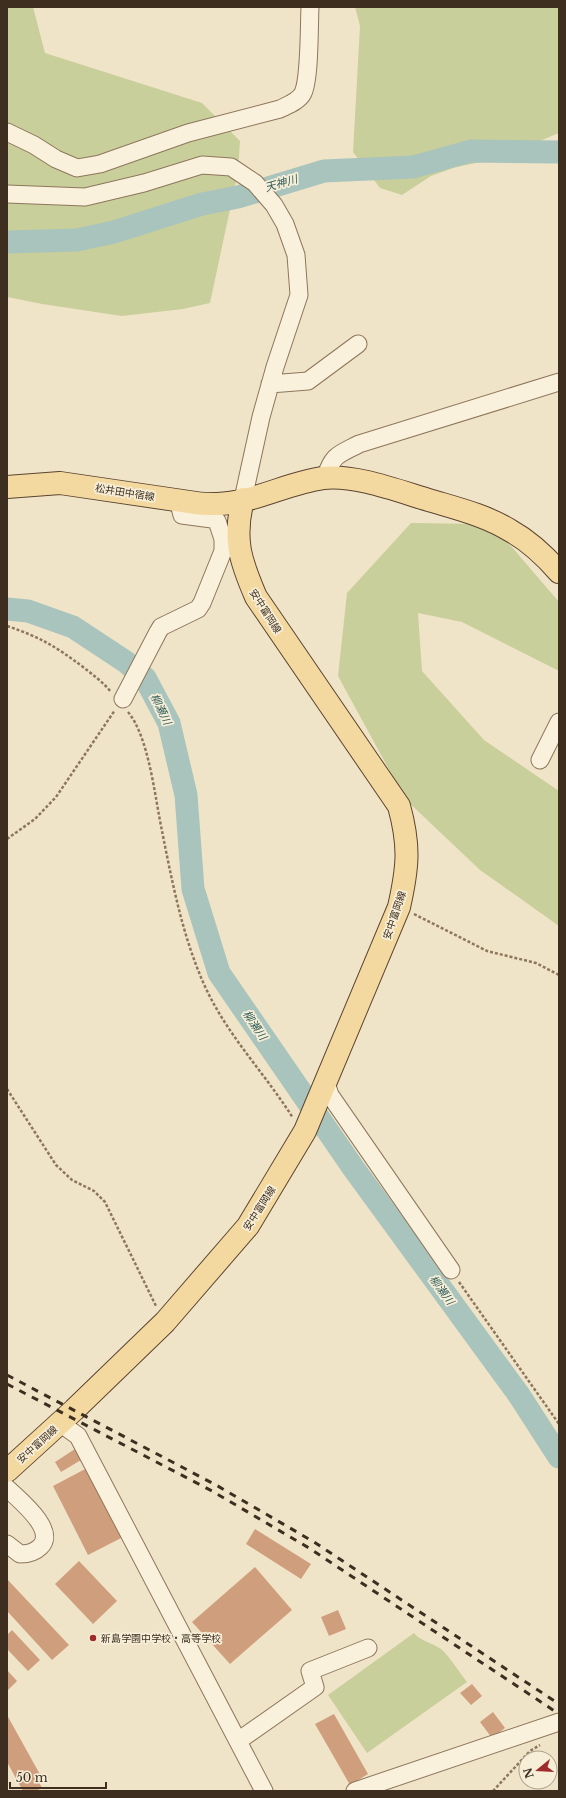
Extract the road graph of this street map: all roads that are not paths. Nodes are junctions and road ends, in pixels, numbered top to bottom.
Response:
1 (310, 7) edge
2 (7, 132) edge
3 (7, 194) edge
4 (358, 344) dead end
5 (559, 382) edge
6 (270, 384) junction
7 (325, 478) junction
8 (7, 487) edge
9 (244, 499) junction
10 (178, 500) junction
11 (559, 572) edge
12 (122, 701) road end
13 (559, 722) edge
14 (540, 760) dead end
15 (326, 1085) junction
16 (450, 1270) road end
17 (60, 1423) junction
18 (7, 1471) edge
19 (7, 1488) edge
20 (7, 1544) edge
21 (368, 1648) dead end
22 (559, 1722) edge
23 (238, 1741) junction
24 (264, 1791) edge
25 (355, 1791) edge

1 - 2 street
3 - 6 street
4 - 6 street
5 - 7 street
6 - 9 street
7 - 9 main road
7 - 11 main road
8 - 10 main road, 松井田中宿線
9 - 10 main road, 松井田中宿線
9 - 15 main road, 安中富岡線
10 - 12 street
13 - 14 street
15 - 16 street
15 - 17 main road, 安中富岡線
17 - 18 main road, 安中富岡線
17 - 23 street
19 - 20 street
21 - 23 street
22 - 25 street
23 - 24 street

